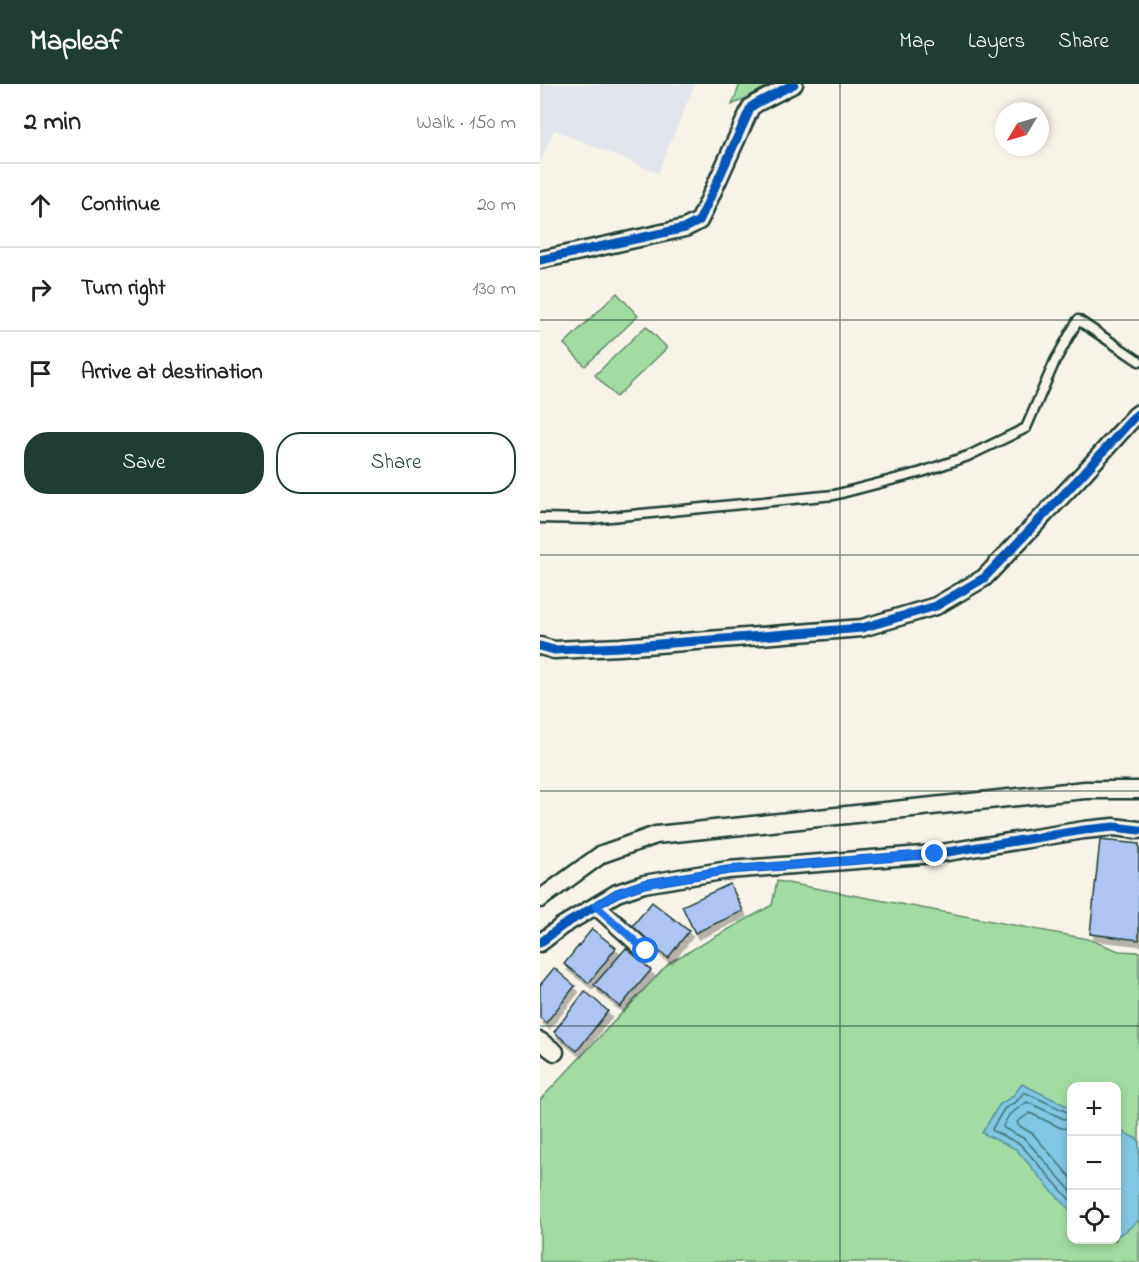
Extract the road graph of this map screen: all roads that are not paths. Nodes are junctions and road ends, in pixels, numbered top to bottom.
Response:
1 (794, 84) edge
2 (540, 260) edge
3 (1139, 362) edge
4 (1139, 413) edge
5 (540, 518) edge
6 (545, 651) edge
7 (1139, 790) edge
8 (1139, 830) edge
9 (540, 899) edge
10 (596, 906) junction
11 (540, 943) edge
12 (646, 951) dead end
13 (540, 1041) edge
14 (555, 1052) dead end

1 - 2 street
3 - 5 lane
4 - 6 street
7 - 9 street
8 - 10 street
10 - 11 street
10 - 12 street
13 - 14 street

